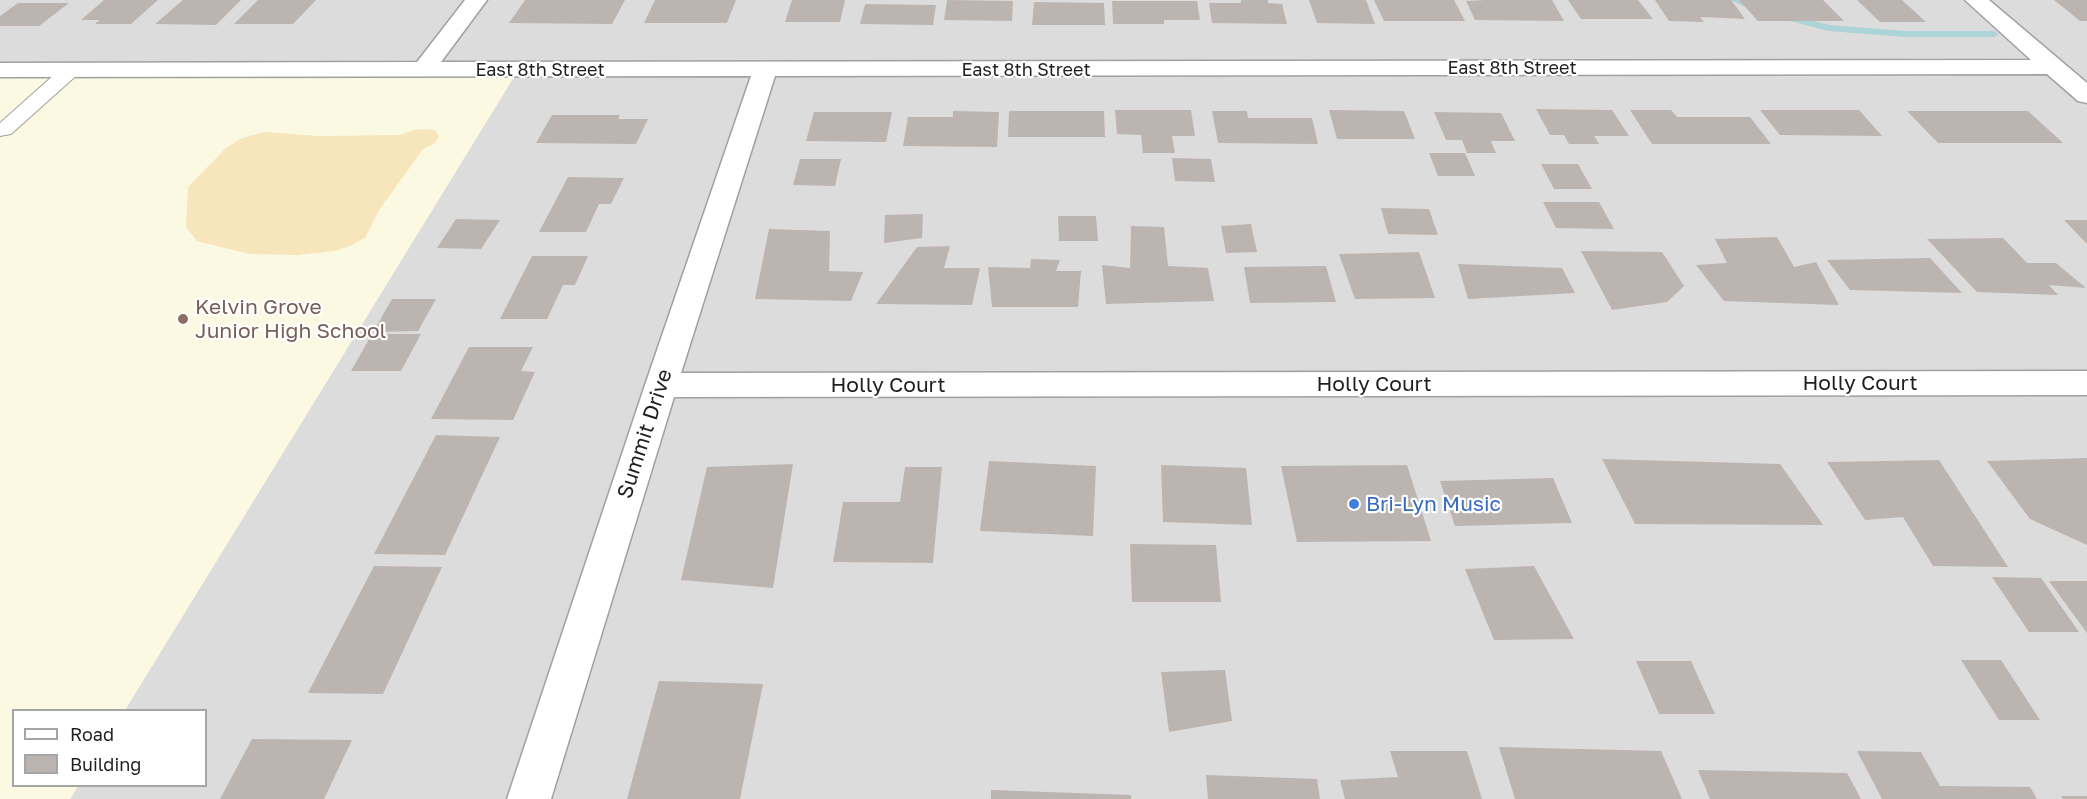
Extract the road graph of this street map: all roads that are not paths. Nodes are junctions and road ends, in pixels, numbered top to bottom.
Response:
1 (476, 0) edge
2 (1976, 0) edge
3 (2053, 67) junction
4 (0, 70) edge
5 (71, 70) junction
6 (423, 70) junction
7 (765, 70) junction
8 (2087, 96) edge
9 (0, 130) edge
10 (2087, 383) edge
11 (661, 385) junction
12 (529, 799) edge

1 - 6 street
2 - 3 street
3 - 7 street, East 8th Street
3 - 8 street
4 - 5 street, East 8th Street
5 - 6 street, East 8th Street
5 - 9 lane
6 - 7 street, East 8th Street
7 - 11 street, Summit Drive
10 - 11 street, Holly Court
11 - 12 street, Summit Drive

